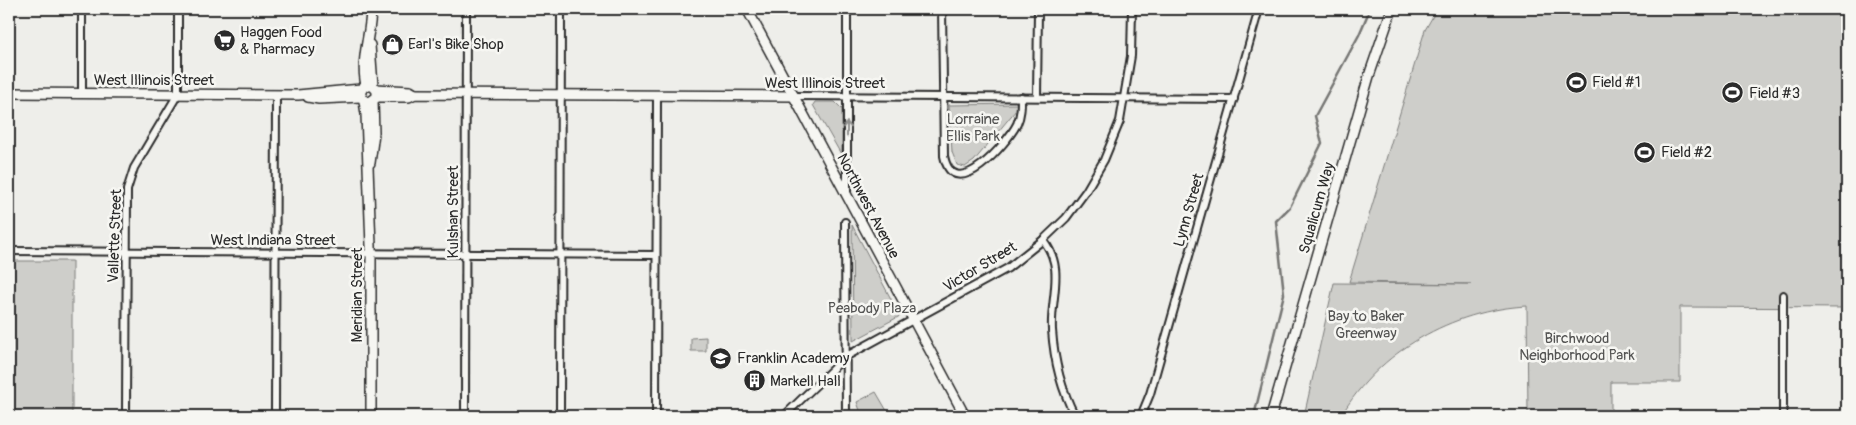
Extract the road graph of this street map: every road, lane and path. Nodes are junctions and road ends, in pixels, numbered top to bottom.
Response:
1 (82, 9) edge
2 (178, 9) edge
3 (372, 9) edge
4 (466, 9) edge
5 (561, 9) edge
6 (747, 9) edge
7 (847, 9) edge
8 (942, 9) edge
9 (1038, 9) edge
10 (1132, 9) edge
11 (1259, 9) edge
12 (1392, 9) edge
13 (9, 93) edge
14 (82, 93) junction
15 (369, 93) junction
16 (178, 94) junction
17 (465, 94) junction
18 (276, 95) junction
19 (561, 95) junction
20 (657, 95) junction
21 (794, 96) junction
22 (847, 96) junction
23 (942, 97) junction
24 (1021, 97) junction
25 (1037, 98) junction
26 (1125, 98) junction
27 (1234, 99) junction
28 (847, 195) junction
29 (845, 222) dead end
30 (1044, 240) junction
31 (9, 252) edge
32 (126, 252) junction
33 (276, 253) junction
34 (371, 253) junction
35 (465, 254) junction
36 (560, 254) junction
37 (656, 255) junction
38 (1783, 295) dead end
39 (913, 320) junction
40 (845, 357) junction
41 (126, 416) edge
42 (275, 416) edge
43 (371, 416) edge
44 (464, 416) edge
45 (560, 416) edge
46 (656, 416) edge
47 (784, 416) edge
48 (846, 416) edge
49 (965, 416) edge
50 (1075, 416) edge
51 (1141, 416) edge
52 (1271, 416) edge
53 (1783, 416) edge

1 - 14 street
2 - 16 street
3 - 15 main road, Meridian Street
4 - 17 street, Kulshan Street
5 - 19 street
6 - 21 main road, Northwest Avenue
7 - 22 street
8 - 23 street
9 - 25 street
10 - 26 street, Victor Street
11 - 27 street, Lynn Street
12 - 52 main road, Squalicum Way
13 - 14 main road, West Illinois Street
14 - 16 main road, West Illinois Street
15 - 17 main road, West Illinois Street
15 - 18 main road, West Illinois Street
15 - 34 main road, Meridian Street
16 - 18 main road, West Illinois Street
16 - 32 street, Vallette Street
17 - 19 main road, West Illinois Street
17 - 35 street, Kulshan Street
18 - 33 street
19 - 20 main road, West Illinois Street
19 - 36 street
20 - 21 main road, West Illinois Street
20 - 37 street
21 - 22 street, West Illinois Street
21 - 28 main road, Northwest Avenue
22 - 23 street, West Illinois Street
28 -> 22 street
23 - 24 street, West Illinois Street
23 - 24 street
24 - 25 street, West Illinois Street
25 - 26 street, West Illinois Street
26 - 27 street, West Illinois Street
26 - 30 street, Victor Street
27 - 51 street, Lynn Street
28 - 39 main road, Northwest Avenue
29 - 40 street
30 - 39 street, Victor Street
30 - 50 street
31 - 32 street, West Indiana Street
32 - 33 street, West Indiana Street
32 - 41 street, Vallette Street
33 - 34 street, West Indiana Street
33 - 42 street
34 - 35 street, West Indiana Street
34 - 43 main road, Meridian Street
35 - 36 street, West Indiana Street
35 - 44 street, Kulshan Street
36 - 37 street, West Indiana Street
36 - 45 street
37 - 46 street
38 - 53 street
39 - 40 street, Victor Street
39 - 49 main road, Northwest Avenue
40 - 47 street, Victor Street
40 - 48 street

